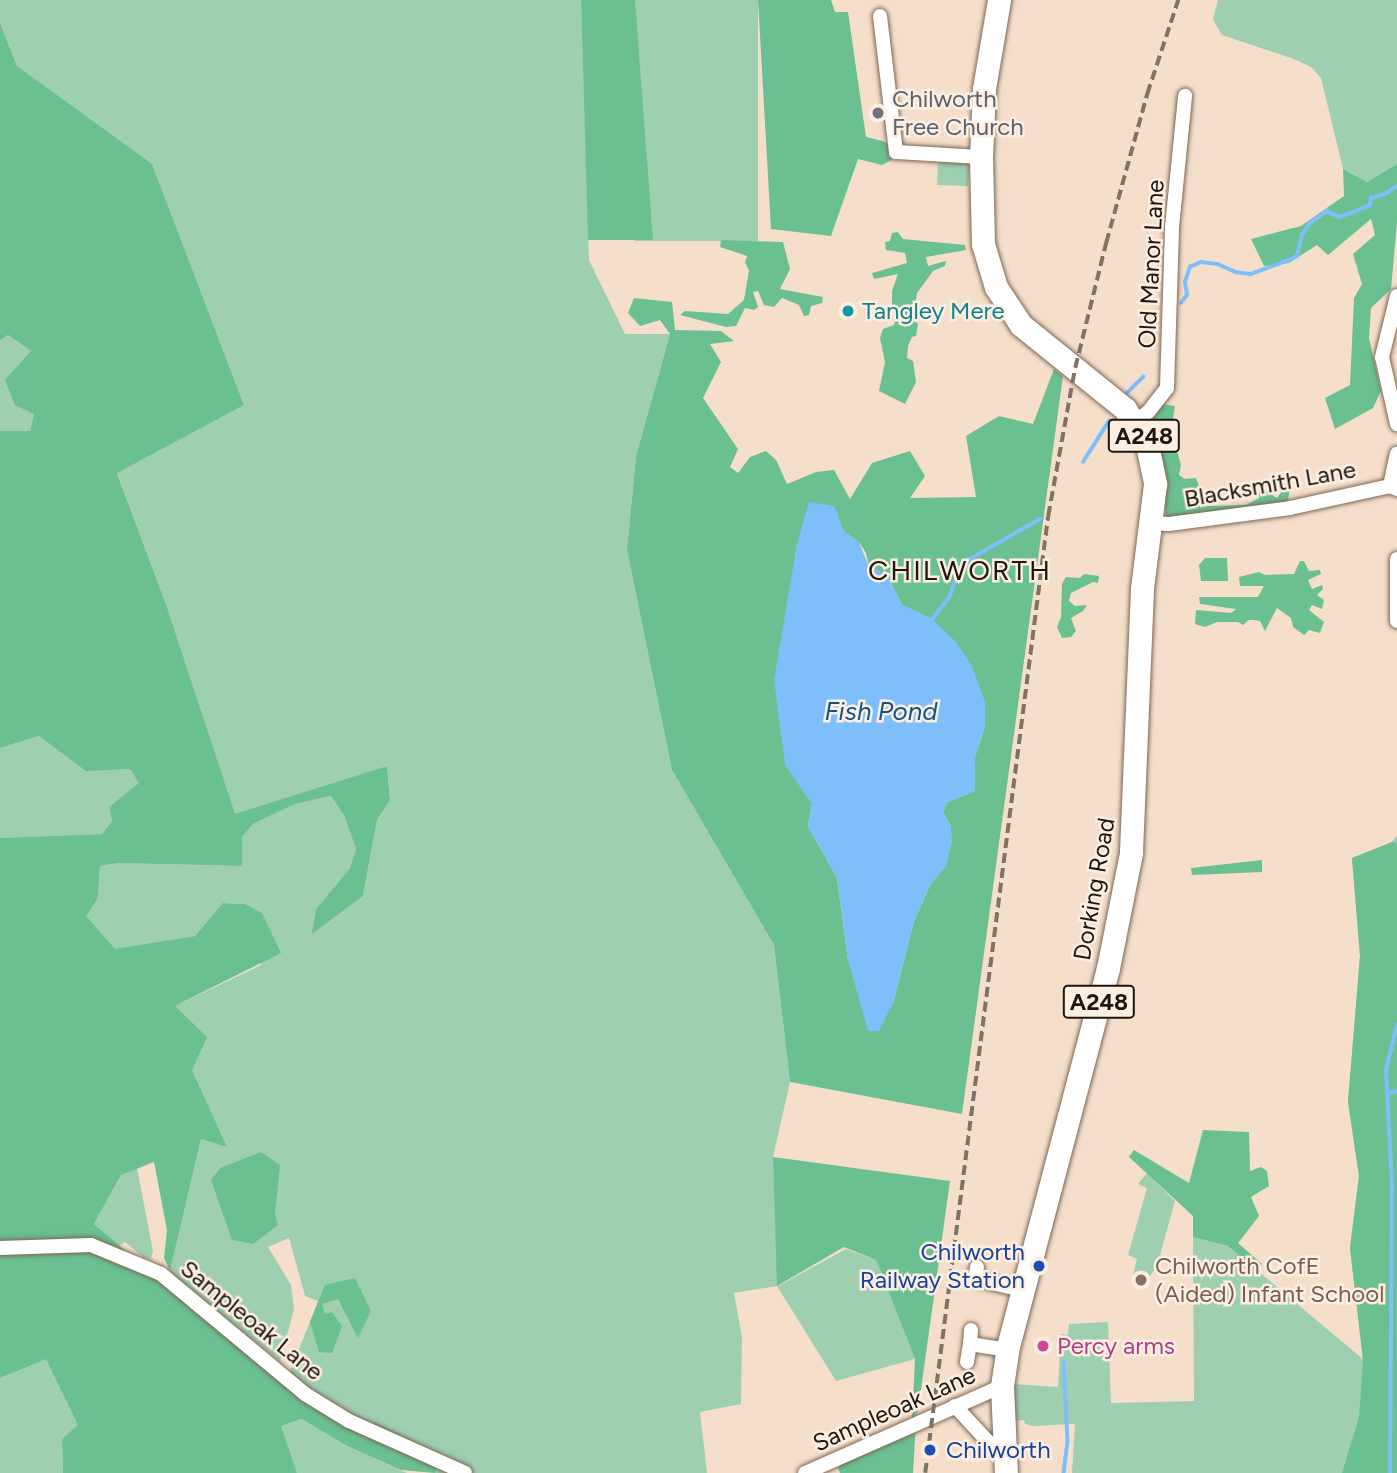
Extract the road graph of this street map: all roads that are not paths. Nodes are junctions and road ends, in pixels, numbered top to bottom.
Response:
1 (999, 0) edge
2 (880, 16) dead end
3 (1185, 96) dead end
4 (981, 158) junction
5 (1397, 296) edge
6 (1136, 422) junction
7 (1397, 424) edge
8 (1397, 454) edge
9 (1395, 489) edge
10 (1150, 523) junction
11 (1397, 559) edge
12 (1397, 621) edge
13 (1056, 1139) junction
14 (1038, 1189) dead end
15 (0, 1248) edge
16 (976, 1277) dead end
17 (1022, 1290) junction
18 (1007, 1350) junction
19 (967, 1362) dead end
20 (1002, 1386) junction
21 (955, 1406) junction
22 (1005, 1448) junction
23 (465, 1473) edge
24 (804, 1473) edge
25 (1006, 1473) edge

1 - 4 main road, A248
2 - 4 street
3 - 6 street, Old Manor Lane
4 - 6 main road, Dorking Road / A248
5 - 7 street
6 - 10 main road, Dorking Road / A248
8 - 9 street
9 - 10 street, Blacksmith Lane
10 - 13 main road, Dorking Road / A248
11 - 12 street
13 - 14 street
13 - 17 main road, Dorking Road / A248
15 - 23 street, Sampleoak Lane
16 - 17 street
17 - 18 main road, Dorking Road / A248
18 - 19 street
18 - 20 main road, Dorking Road / A248
20 - 21 street, Sampleoak Lane
20 - 22 main road, Dorking Road / A248
21 - 22 street
21 - 24 street, Sampleoak Lane
22 - 25 main road, Dorking Road / A248

